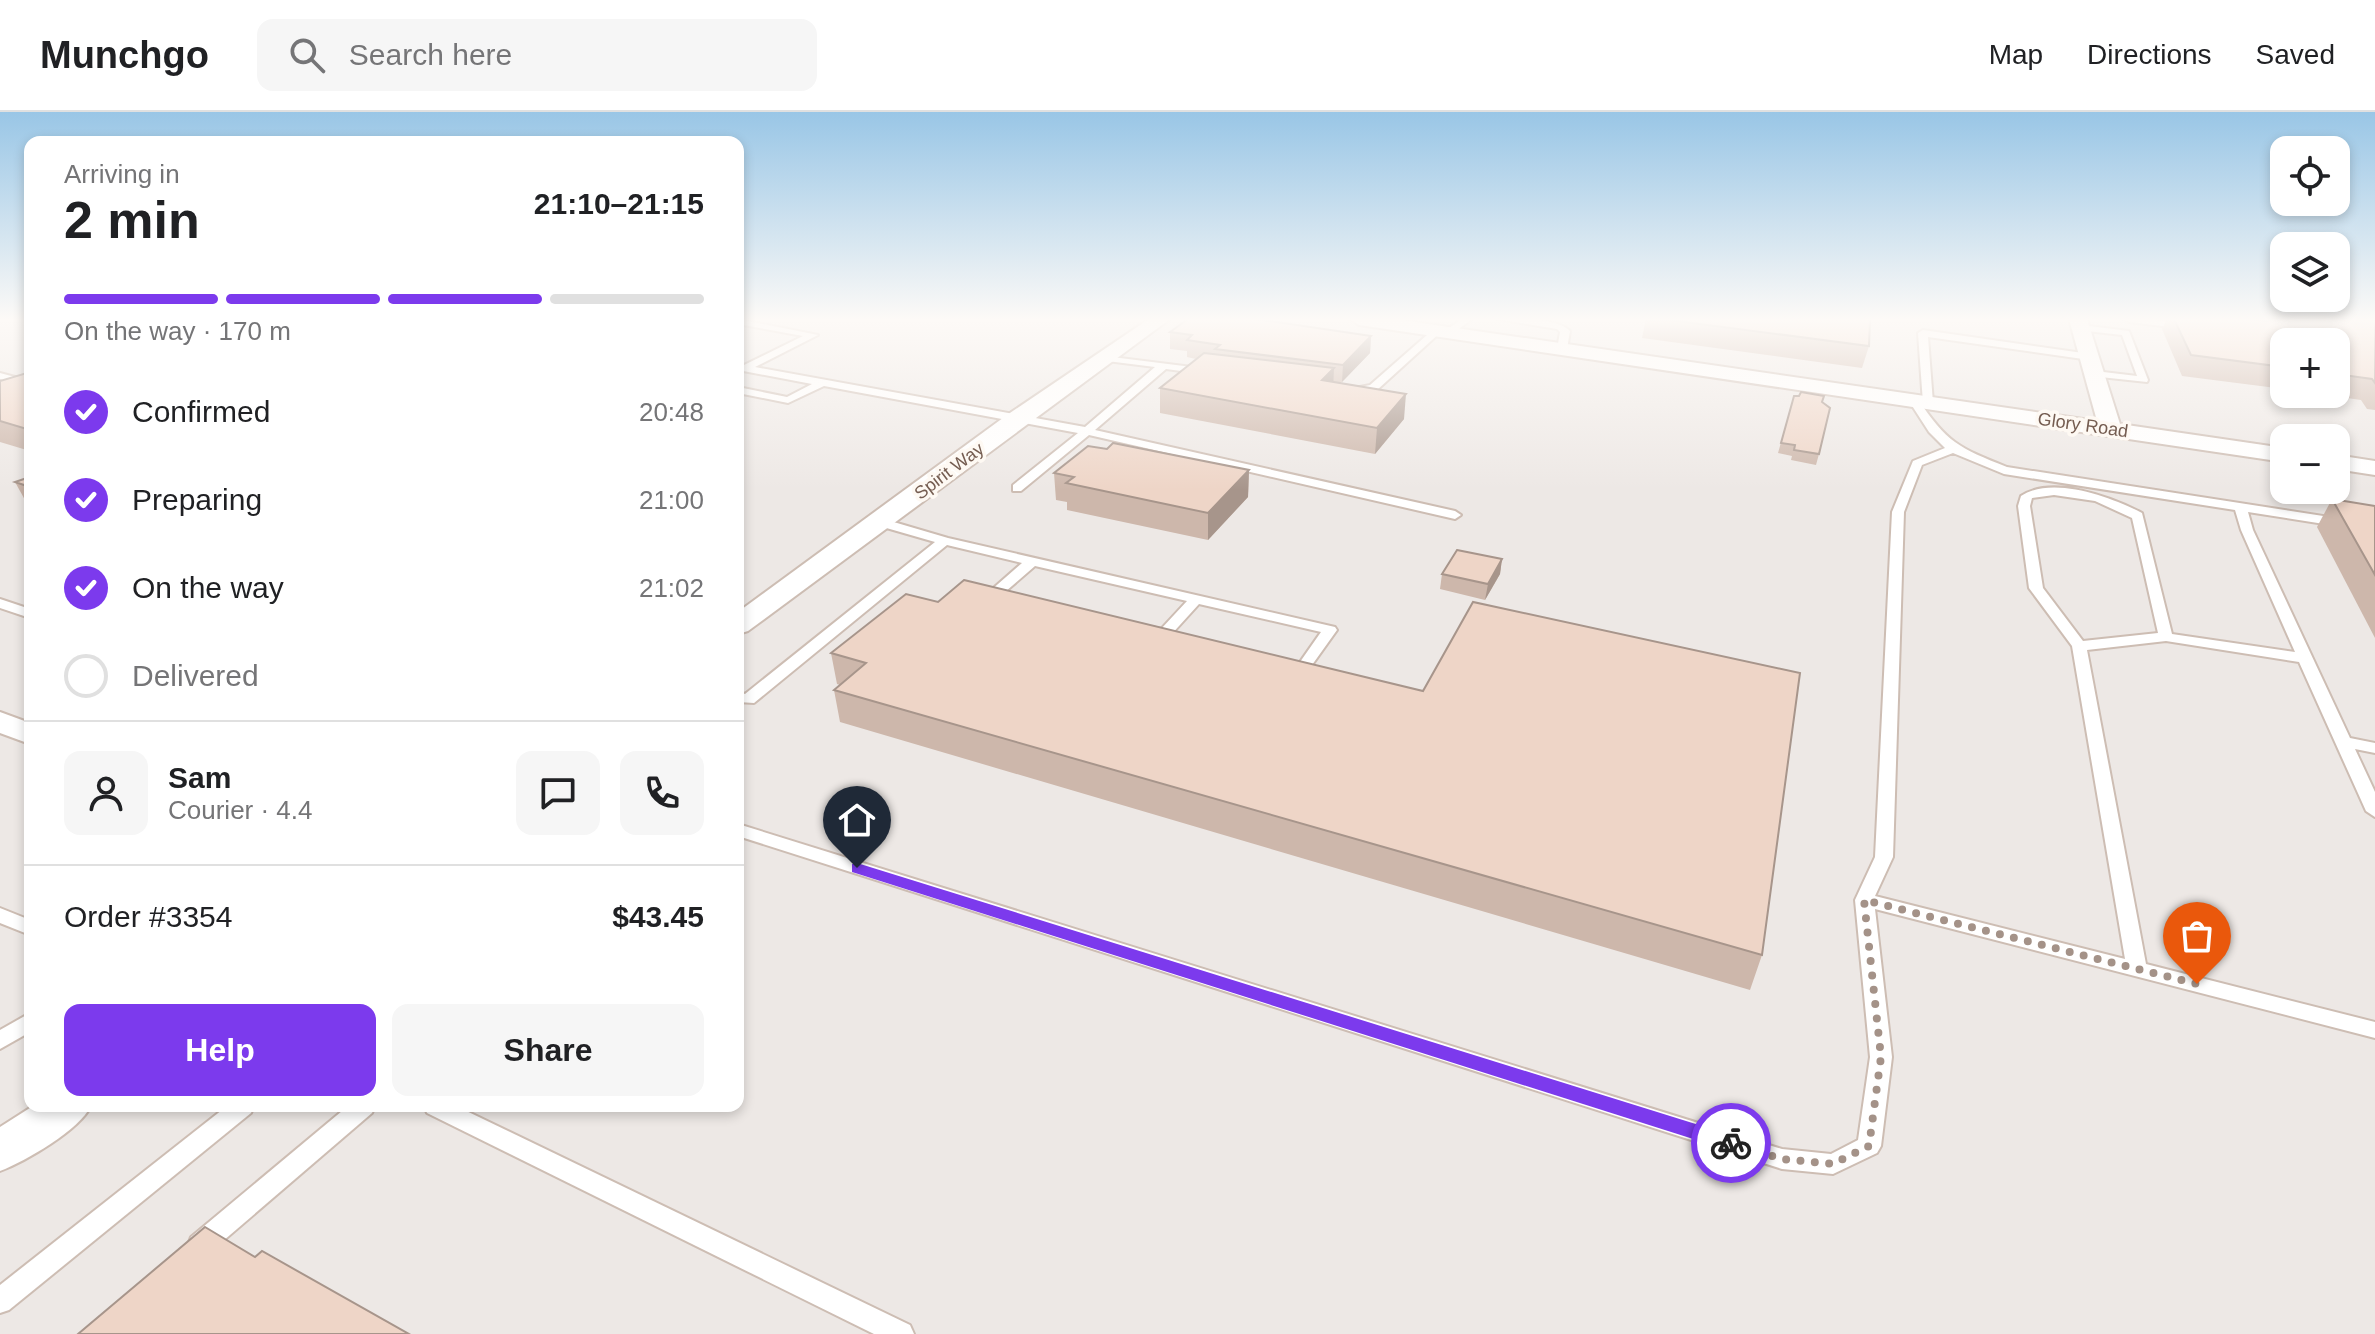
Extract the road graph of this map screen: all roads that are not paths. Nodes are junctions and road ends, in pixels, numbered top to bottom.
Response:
1 (0, 376) edge
2 (787, 376) edge
3 (1080, 376) edge
4 (1151, 376) edge
5 (1388, 376) edge
6 (1771, 376) edge
7 (1922, 376) edge
8 (2095, 376) edge
9 (24, 382) edge
10 (821, 383) junction
11 (24, 384) edge
12 (0, 390) edge
13 (744, 391) edge
14 (1348, 391) edge
15 (1921, 402) junction
16 (1015, 420) junction
17 (2111, 430) junction
18 (1087, 431) junction
19 (1952, 449) junction
20 (2270, 453) edge
21 (2350, 464) edge
22 (2375, 468) edge
23 (1017, 488) dead end
24 (2241, 508) junction
25 (1455, 515) dead end
26 (880, 522) junction
27 (2375, 528) edge
28 (945, 541) junction
29 (1032, 561) junction
30 (1197, 598) junction
31 (1026, 601) edge
32 (0, 603) edge
33 (24, 612) edge
34 (744, 621) edge
35 (1133, 627) edge
36 (2166, 637) junction
37 (2079, 646) junction
38 (2305, 658) junction
39 (1307, 662) edge
40 (744, 699) edge
41 (0, 722) edge
42 (24, 732) edge
43 (2343, 742) junction
44 (2375, 748) edge
45 (2375, 811) edge
46 (744, 832) edge
47 (1864, 900) junction
48 (0, 915) edge
49 (24, 925) edge
50 (2137, 969) junction
51 (24, 1025) edge
52 (2375, 1030) edge
53 (0, 1041) edge
54 (60, 1112) edge
55 (236, 1112) edge
56 (357, 1112) edge
57 (447, 1112) edge
58 (0, 1151) edge
59 (177, 1265) edge
60 (0, 1301) edge
61 (901, 1334) edge

1 - 9 lane
2 - 10 lane
3 - 16 street, Spirit Way
4 - 18 lane
5 - 14 lane
6 - 15 street, Glory Road
7 - 15 lane
8 - 17 street
10 - 13 lane
10 - 16 lane
11 - 12 lane
15 - 17 street, Glory Road
15 - 19 lane
16 - 18 lane
16 - 26 street, Spirit Way
17 - 20 street, Glory Road
18 - 23 lane
18 - 25 lane
19 - 24 lane
19 - 47 lane
21 - 22 street
24 - 27 lane
24 - 38 lane
26 - 28 lane
26 - 34 street, Spirit Way
28 - 29 lane
28 - 40 lane
29 - 30 lane
29 - 31 lane
30 - 35 lane
30 - 39 lane
32 - 33 lane
36 - 37 lane
36 - 37 lane
36 - 38 lane
37 - 50 lane
38 - 43 lane
41 - 42 street
43 - 44 lane
43 - 45 lane
46 - 47 lane
47 - 50 lane
48 - 49 lane
50 - 52 lane
51 - 53 lane
54 - 58 street
55 - 60 lane
56 - 59 lane
57 - 61 lane

